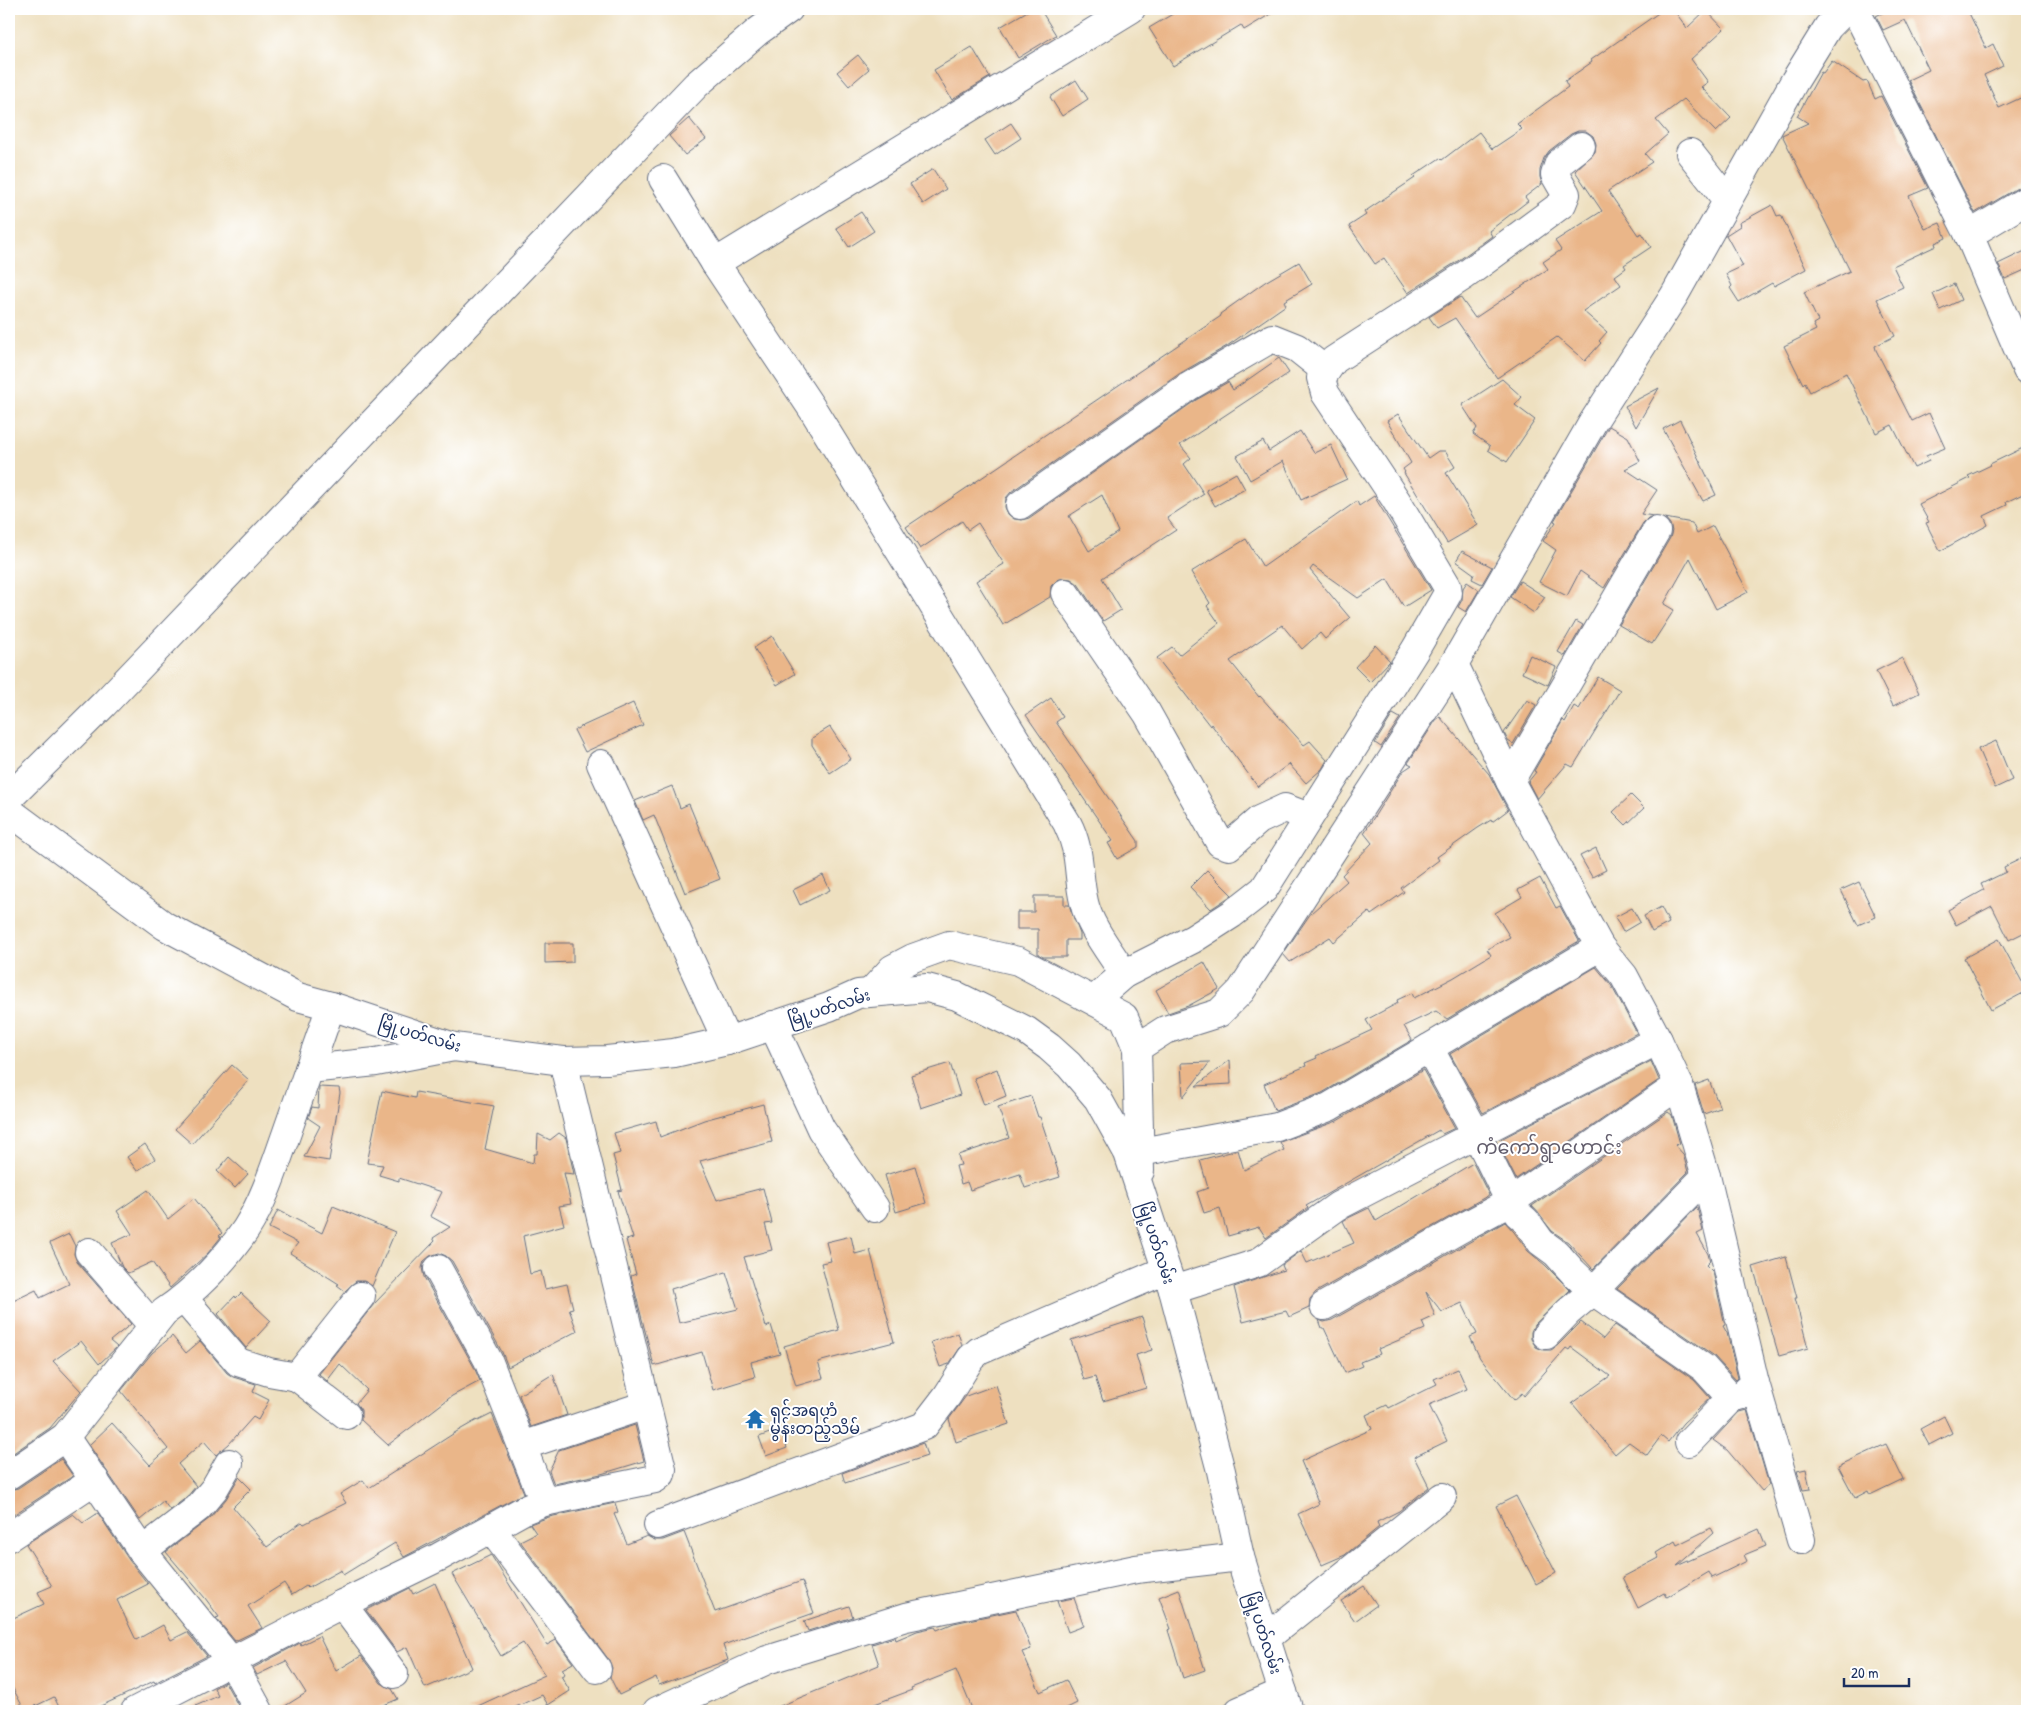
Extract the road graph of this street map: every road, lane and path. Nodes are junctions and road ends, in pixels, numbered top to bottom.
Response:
1 (789, 9) edge
2 (1131, 9) edge
3 (1846, 9) edge
4 (1855, 9) edge
5 (1094, 18) edge
6 (1581, 146) dead end
7 (1690, 153) dead end
8 (663, 179) dead end
9 (1727, 200) junction
10 (2027, 200) edge
11 (1968, 235) junction
12 (715, 263) junction
13 (2019, 326) edge
14 (2027, 370) edge
15 (1326, 371) junction
16 (1020, 505) dead end
17 (1656, 531) dead end
18 (1066, 593) dead end
19 (1454, 664) junction
20 (601, 764) dead end
21 (1510, 780) junction
22 (9, 798) edge
23 (9, 811) edge
24 (1309, 817) junction
25 (1600, 947) junction
26 (1124, 974) junction
27 (871, 992) junction
28 (1094, 1000) junction
29 (331, 1006) junction
30 (773, 1025) junction
31 (1658, 1040) junction
32 (728, 1041) junction
33 (454, 1047) junction
34 (1137, 1048) junction
35 (1429, 1048) junction
36 (563, 1061) junction
37 (309, 1069) junction
38 (1679, 1085) junction
39 (1477, 1135) junction
40 (1140, 1152) junction
41 (1706, 1176) junction
42 (1141, 1193) junction
43 (1510, 1202) junction
44 (875, 1208) dead end
45 (89, 1252) dead end
46 (438, 1269) dead end
47 (1169, 1280) junction
48 (1594, 1292) junction
49 (361, 1296) dead end
50 (184, 1299) junction
51 (1324, 1306) dead end
52 (153, 1326) junction
53 (1546, 1335) dead end
54 (297, 1377) junction
55 (1755, 1383) junction
56 (1731, 1398) junction
57 (646, 1406) junction
58 (346, 1415) dead end
59 (65, 1437) junction
60 (1689, 1442) dead end
61 (522, 1446) junction
62 (12, 1464) edge
63 (230, 1464) dead end
64 (95, 1480) junction
65 (1442, 1497) dead end
66 (544, 1502) junction
67 (658, 1525) dead end
68 (491, 1529) junction
69 (9, 1537) edge
70 (1802, 1540) dead end
71 (142, 1551) junction
72 (1240, 1557) junction
73 (342, 1604) junction
74 (1266, 1638) junction
75 (232, 1662) junction
76 (597, 1669) dead end
77 (394, 1674) dead end
78 (1286, 1702) edge
79 (135, 1711) edge
80 (259, 1711) edge
81 (657, 1711) edge
82 (1239, 1711) edge

1 - 22 street
2 - 5 street
3 - 9 street
4 - 11 street
5 - 12 street
6 - 15 street
7 - 9 street
8 - 12 street
9 - 19 street
10 - 11 street
11 - 13 street
12 - 26 street
13 - 14 street
15 - 16 street
15 - 24 street
17 - 21 street
18 - 24 street
19 - 21 street
19 - 34 street
20 - 32 street
21 - 25 street
23 - 29 street, မြို့ပတ်လမ်း
24 - 26 street
25 - 31 street
25 - 35 street
26 - 28 street
27 - 28 street
27 - 30 street, မြို့ပတ်လမ်း
27 - 42 street, မြို့ပတ်လမ်း
28 - 34 street
29 - 33 street, မြို့ပတ်လမ်း
29 - 37 street
30 - 32 street, မြို့ပတ်လမ်း
30 - 44 street
31 - 38 street
31 - 39 street
32 - 36 street, မြို့ပတ်လမ်း
33 - 36 street, မြို့ပတ်လမ်း
33 - 37 street
34 - 40 street
35 - 39 street
35 - 40 street
36 - 57 street
37 - 50 street
38 - 41 street
38 - 43 street
39 - 43 street
39 - 47 street
40 - 42 street
41 - 48 street
41 - 55 street
42 - 47 street, မြို့ပတ်လမ်း
43 - 48 street
43 - 51 street
45 - 52 street
46 - 61 street
47 - 67 street
47 - 72 street, မြို့ပတ်လမ်း
48 - 53 street
48 - 56 street
49 - 54 street
50 - 52 street
50 - 54 street
52 - 59 street
54 - 58 street
55 - 56 street
55 - 70 street
56 - 60 street
57 - 61 street
57 - 66 street
59 - 62 street
59 - 64 street
61 - 66 street
63 - 71 street
64 - 69 street
64 - 71 street
65 - 74 street
66 - 68 street
68 - 73 street
68 - 76 street
71 - 75 street
72 - 74 street, မြို့ပတ်လမ်း
72 - 81 street
73 - 75 street
73 - 77 street
74 - 78 street, မြို့ပတ်လမ်း
75 - 79 street
75 - 80 street
78 - 82 street

